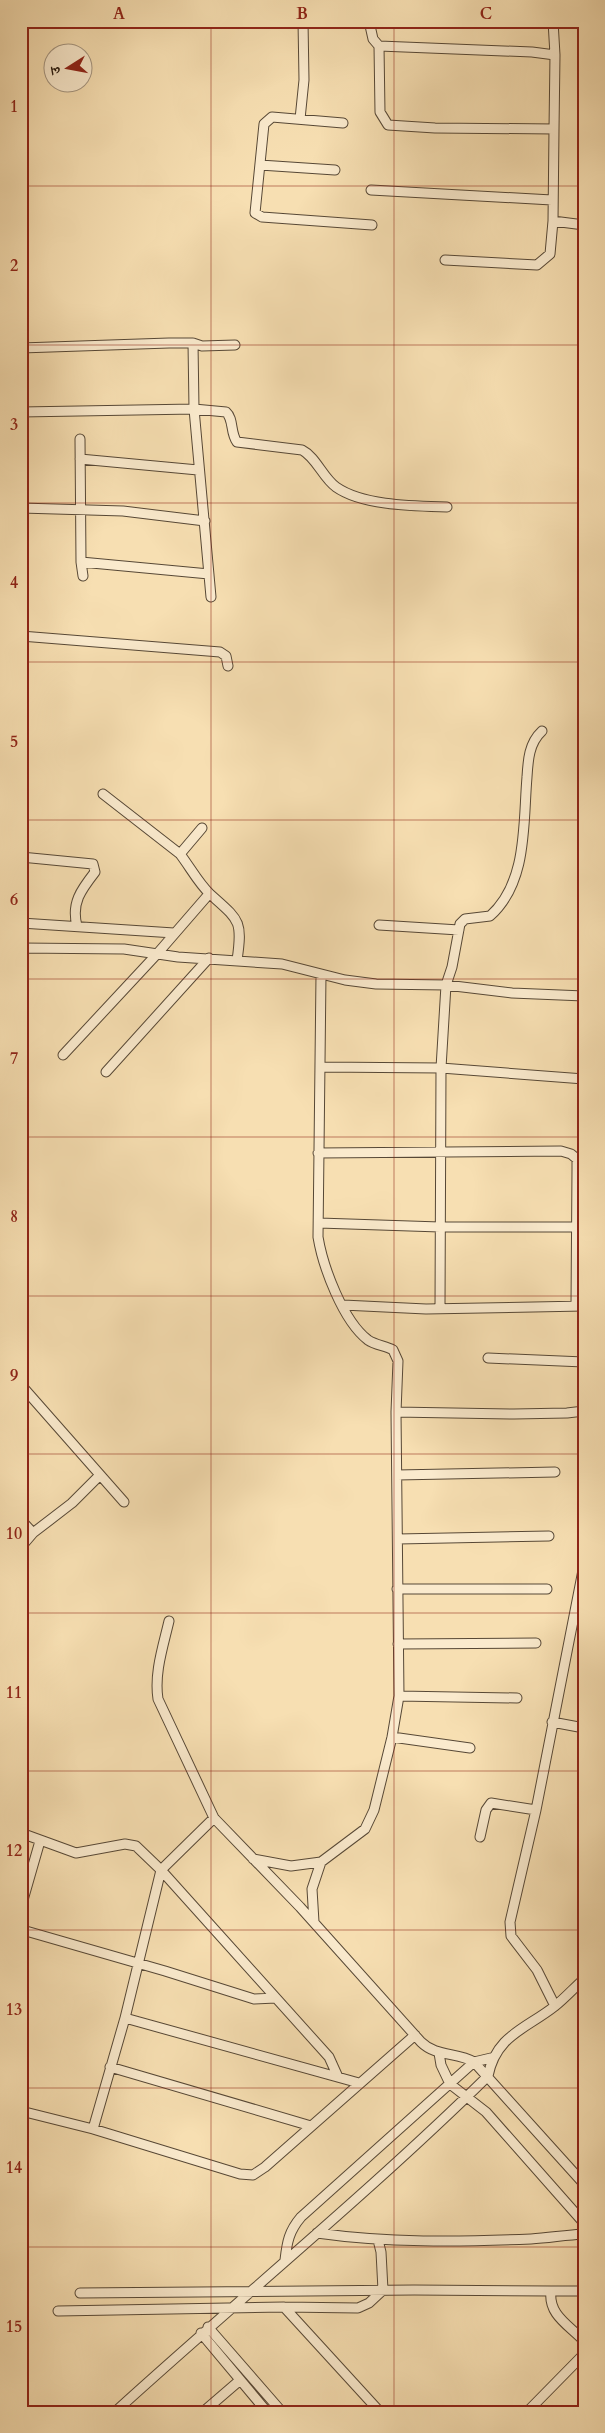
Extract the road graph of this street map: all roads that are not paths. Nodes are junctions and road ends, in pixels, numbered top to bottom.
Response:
1 (303, 21) edge
2 (369, 21) edge
3 (554, 21) edge
4 (379, 46) junction
5 (555, 56) junction
6 (300, 119) junction
7 (342, 122) dead end
8 (554, 129) junction
9 (260, 165) junction
10 (335, 170) dead end
11 (371, 190) dead end
12 (552, 200) junction
13 (554, 221) junction
14 (372, 225) dead end
15 (584, 225) edge
16 (445, 260) dead end
17 (193, 343) junction
18 (235, 345) dead end
19 (21, 348) edge
20 (194, 409) junction
21 (21, 412) edge
22 (80, 439) dead end
23 (80, 459) junction
24 (198, 470) junction
25 (447, 507) dead end
26 (21, 508) edge
27 (82, 510) junction
28 (205, 521) junction
29 (81, 562) junction
30 (209, 574) junction
31 (84, 576) dead end
32 (211, 597) dead end
33 (21, 636) edge
34 (228, 666) dead end
35 (542, 731) dead end
36 (103, 794) dead end
37 (202, 828) dead end
38 (180, 854) junction
39 (21, 857) edge
40 (209, 894) junction
41 (21, 923) edge
42 (379, 925) dead end
43 (77, 926) junction
44 (459, 930) junction
45 (174, 933) junction
46 (22, 948) edge
47 (157, 954) junction
48 (209, 958) junction
49 (237, 960) junction
50 (321, 975) junction
51 (21, 980) edge
52 (446, 985) junction
53 (584, 996) edge
54 (62, 1055) dead end
55 (321, 1067) junction
56 (441, 1068) junction
57 (106, 1072) dead end
58 (584, 1079) edge
59 (441, 1152) junction
60 (318, 1153) junction
61 (580, 1159) edge
62 (319, 1223) junction
63 (580, 1226) edge
64 (440, 1227) junction
65 (343, 1305) junction
66 (580, 1306) edge
67 (440, 1308) junction
68 (488, 1358) dead end
69 (584, 1362) edge
70 (21, 1385) edge
71 (584, 1411) edge
72 (396, 1412) junction
73 (555, 1472) dead end
74 (397, 1475) junction
75 (100, 1476) junction
76 (124, 1502) dead end
77 (21, 1520) edge
78 (33, 1533) junction
79 (549, 1536) dead end
80 (398, 1539) junction
81 (21, 1547) edge
82 (584, 1565) edge
83 (583, 1579) edge
84 (397, 1589) junction
85 (547, 1589) dead end
86 (169, 1621) dead end
87 (536, 1643) dead end
88 (398, 1644) junction
89 (399, 1696) junction
90 (517, 1698) dead end
91 (552, 1722) junction
92 (584, 1728) edge
93 (392, 1737) junction
94 (470, 1748) dead end
95 (536, 1810) junction
96 (214, 1818) junction
97 (21, 1833) edge
98 (480, 1836) dead end
99 (40, 1841) junction
100 (253, 1859) junction
101 (321, 1862) junction
102 (161, 1870) junction
103 (21, 1907) edge
104 (314, 1922) junction
105 (21, 1927) edge
106 (138, 1965) junction
107 (584, 1979) edge
108 (276, 1998) junction
109 (555, 2006) junction
110 (125, 2018) junction
111 (414, 2035) junction
112 (439, 2053) junction
113 (491, 2058) junction
114 (474, 2062) junction
115 (110, 2067) junction
116 (488, 2076) junction
117 (338, 2077) junction
118 (359, 2083) junction
119 (450, 2084) junction
120 (465, 2098) junction
121 (21, 2111) edge
122 (312, 2126) junction
123 (93, 2129) junction
124 (584, 2184) edge
125 (584, 2223) edge
126 (316, 2233) junction
127 (584, 2234) edge
128 (378, 2240) junction
129 (286, 2260) junction
130 (383, 2290) junction
131 (551, 2291) junction
132 (584, 2291) edge
133 (247, 2292) junction
134 (80, 2293) dead end
135 (284, 2306) junction
136 (229, 2309) junction
137 (58, 2311) dead end
138 (204, 2330) junction
139 (584, 2341) edge
140 (584, 2354) edge
141 (239, 2381) junction
142 (115, 2412) edge
143 (203, 2412) edge
144 (267, 2412) edge
145 (282, 2412) edge
146 (380, 2412) edge
147 (527, 2412) edge

1 - 6 street
2 - 4 street
3 - 5 street
4 - 5 street
4 - 8 street
5 - 8 street
6 - 7 street
6 - 9 street
8 - 12 street
9 - 10 street
9 - 14 street
11 - 12 street
12 - 13 street
13 - 15 street
13 - 16 street
17 - 18 street
17 - 19 street
17 - 20 street
20 - 21 street
20 - 24 street
20 - 25 street
22 - 23 street
23 - 24 street
23 - 27 street
24 - 28 street
26 - 27 street
27 - 28 street
27 - 29 street
28 - 30 street
29 - 30 street
29 - 31 street
30 - 32 street
33 - 34 street
35 - 44 street
36 - 38 street
37 - 38 street
38 - 40 street
39 - 43 street
40 - 45 street
40 - 49 street
41 - 43 street
42 - 44 street
43 - 45 street
44 - 52 street
45 - 47 street
46 - 47 street
46 - 51 street
47 - 48 street
47 - 54 street
48 - 49 street
48 - 57 street
49 - 50 street
50 - 52 street
50 - 55 street
52 - 53 street
52 - 56 street
55 - 56 street
55 - 60 street
56 - 58 street
56 - 59 street
59 - 60 street
59 - 61 street
59 - 64 street
60 - 62 street
61 - 63 street
62 - 64 street
62 - 65 street
63 - 64 street
63 - 66 street
64 - 67 street
65 - 67 street
65 - 72 street
66 - 67 street
68 - 69 street
70 - 75 street
71 - 72 street
72 - 74 street
73 - 74 street
74 - 80 street
75 - 76 street
75 - 78 street
77 - 78 street
78 - 81 street
79 - 80 street
80 - 84 street
82 - 83 street
83 - 91 street
84 - 85 street
84 - 88 street
86 - 96 street
87 - 88 street
88 - 89 street
89 - 90 street
89 - 93 street
91 - 92 street
91 - 95 street
93 - 94 street
93 - 101 street
95 - 98 street
95 - 109 street
96 - 100 street
96 - 102 street
97 - 99 street
99 - 102 street
99 - 103 street
100 - 101 street
100 - 104 street
101 - 104 street
102 - 106 street
102 - 108 street
104 - 111 street
105 - 106 street
106 - 108 street
106 - 110 street
107 - 109 street
108 - 117 street
109 - 113 street
110 - 115 street
110 - 117 street
111 - 112 street
111 - 118 street
112 - 114 street
112 - 119 street
113 - 114 street
113 - 116 street
114 - 116 street
114 - 119 street
115 - 122 street
115 - 123 street
116 - 120 street
116 - 124 street
117 - 118 street
118 - 122 street
119 - 120 street
119 - 129 street
120 - 125 street
120 - 126 street
121 - 123 street
122 - 123 street
126 - 128 street
126 - 129 street
127 - 128 street
128 - 130 street
129 - 133 street
130 - 131 street
130 - 133 street
130 - 135 street
131 - 132 street
131 - 139 street
133 - 134 street
133 - 136 street
135 - 136 street
135 - 146 street
136 - 137 street
136 - 138 street
138 - 141 street
138 - 142 street
138 - 145 street
140 - 147 street
141 - 143 street
141 - 144 street

